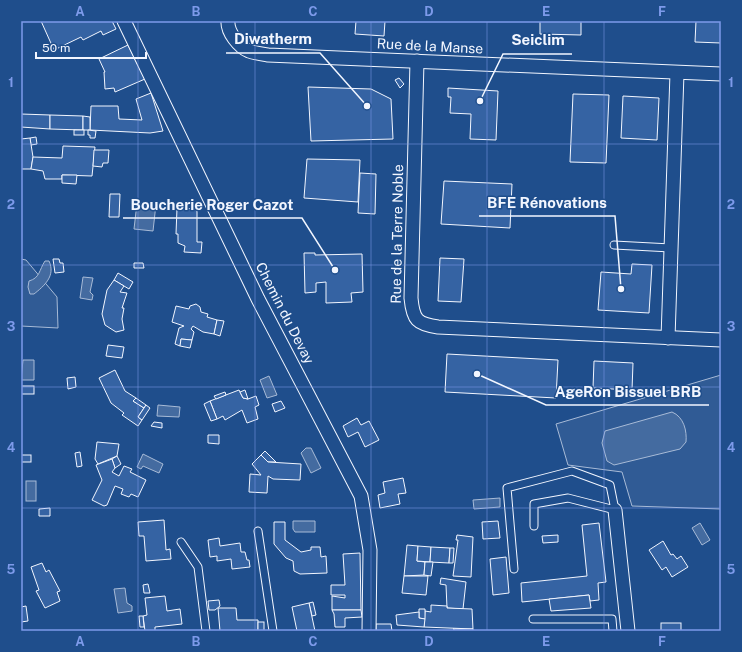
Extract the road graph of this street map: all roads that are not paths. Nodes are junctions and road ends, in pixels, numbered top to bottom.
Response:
1 (124, 21) edge
2 (228, 21) edge
3 (417, 61) junction
4 (677, 73) junction
5 (721, 74) edge
6 (614, 245) dead end
7 (671, 248) junction
8 (668, 338) junction
9 (721, 340) edge
10 (614, 510) junction
11 (534, 526) dead end
12 (258, 531) dead end
13 (181, 542) dead end
14 (514, 569) dead end
15 (533, 619) dead end
16 (206, 631) edge
17 (273, 631) edge
18 (368, 631) edge
19 (613, 631) edge
20 (628, 631) edge

1 - 18 street, Chemin du Devay
2 - 3 street, Rue de la Manse
3 - 4 street, Rue de la Manse
3 - 8 street, Rue de la Terre Noble
4 - 5 street, Rue de la Manse
4 - 7 street
6 - 7 lane
7 - 8 street
8 - 9 street, Rue de la Terre Noble
10 - 11 lane
10 - 14 lane
10 - 20 street
12 - 17 lane
13 - 16 lane
15 - 19 lane

